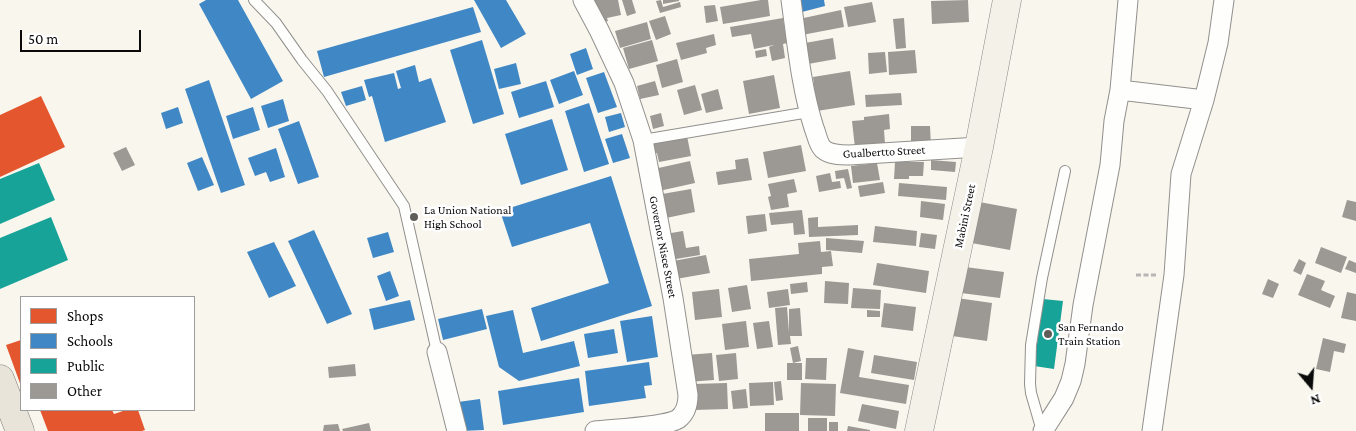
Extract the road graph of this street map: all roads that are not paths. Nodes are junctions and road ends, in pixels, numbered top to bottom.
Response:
1 (254, 0) edge
2 (583, 0) edge
3 (791, 0) edge
4 (1007, 0) edge
5 (1128, 0) edge
6 (1224, 0) edge
7 (1120, 90) junction
8 (1204, 100) junction
9 (809, 112) junction
10 (643, 140) junction
11 (979, 147) junction
12 (1065, 171) dead end
13 (437, 352) joint
14 (0, 379) edge
15 (20, 431) edge
16 (456, 431) edge
17 (595, 431) edge
18 (919, 431) edge
19 (1043, 431) edge
20 (1152, 431) edge

1 - 13 lane
2 - 10 street, Governor Nisce Street
3 - 9 street, Gualbertto Street
4 - 11 main road, Mabini Street
5 - 7 street
6 - 8 street
7 - 8 street
7 - 19 street
8 - 20 street
9 - 10 lane
9 - 11 street, Gualbertto Street
10 - 17 street, Governor Nisce Street
11 - 18 main road, Mabini Street
12 - 19 lane
13 - 16 street
14 - 15 main road

